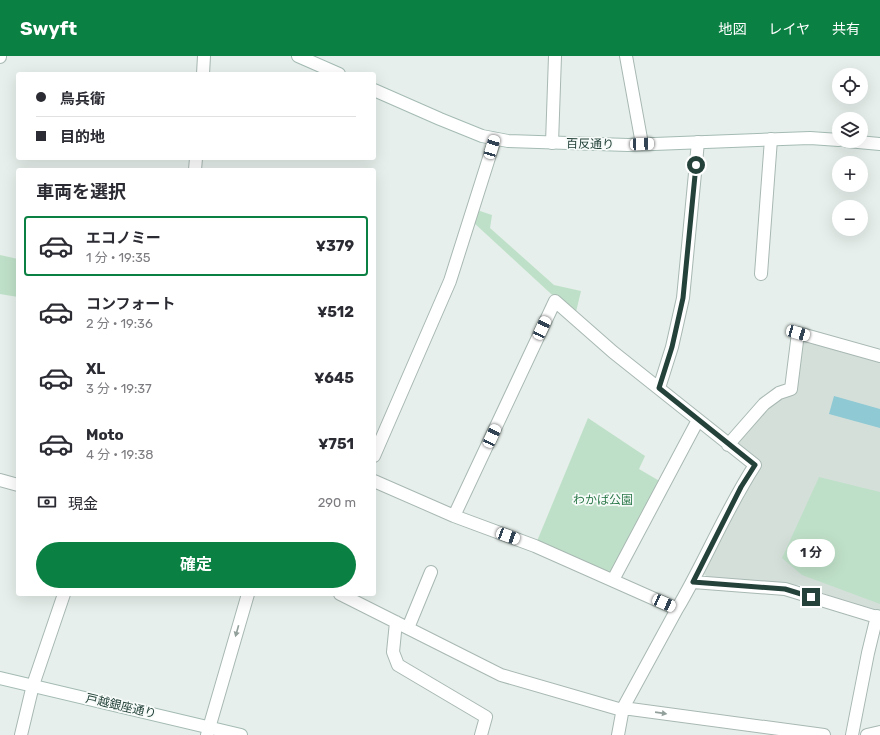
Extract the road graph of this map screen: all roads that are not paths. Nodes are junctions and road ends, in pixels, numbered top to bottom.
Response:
1 (204, 56) edge
2 (298, 56) edge
3 (554, 56) edge
4 (626, 56) edge
5 (203, 72) edge
6 (334, 72) edge
7 (376, 91) edge
8 (495, 139) junction
9 (771, 139) junction
10 (832, 140) edge
11 (698, 142) junction
12 (552, 143) junction
13 (868, 143) edge
14 (642, 144) junction
15 (880, 144) edge
16 (761, 274) dead end
17 (880, 356) edge
18 (659, 388) junction
19 (698, 420) junction
20 (728, 445) junction
21 (376, 451) edge
22 (0, 480) edge
23 (376, 482) edge
24 (16, 484) edge
25 (454, 516) junction
26 (431, 572) dead end
27 (613, 580) junction
28 (693, 582) junction
29 (63, 596) edge
30 (247, 596) edge
31 (344, 596) edge
32 (677, 609) junction
33 (879, 617) edge
34 (396, 622) junction
35 (408, 628) junction
36 (0, 678) edge
37 (33, 685) junction
38 (622, 709) junction
39 (208, 731) edge
40 (880, 732) edge
41 (21, 735) edge
42 (241, 735) edge
43 (481, 735) edge
44 (618, 735) edge
45 (824, 735) edge
46 (852, 735) edge
47 (868, 735) edge

1 - 5 street
2 - 6 street
3 - 12 street
4 - 14 street
7 - 8 street, 百反通り
8 - 12 street, 百反通り
8 - 21 street
9 - 10 street, 百反通り
9 - 11 street, 百反通り
9 - 16 street
11 - 14 street, 百反通り
11 - 18 street
12 - 14 street, 百反通り
13 - 15 street
17 - 20 street
18 - 19 street
18 - 25 street
19 - 20 street
19 - 27 street
20 - 28 street
22 - 24 street
23 - 25 street
25 - 27 street
26 - 35 street
27 - 32 street
28 - 32 street
28 - 33 street
29 - 37 street
30 -> 39 street
31 - 34 street
32 - 38 street
33 - 46 street
34 - 35 street
34 - 43 street
35 - 38 street
36 - 37 street, 戸越銀座通り
37 - 39 street, 戸越銀座通り
37 - 41 street
38 - 44 street
38 -> 45 street
39 - 42 street, 戸越銀座通り
40 - 47 street

